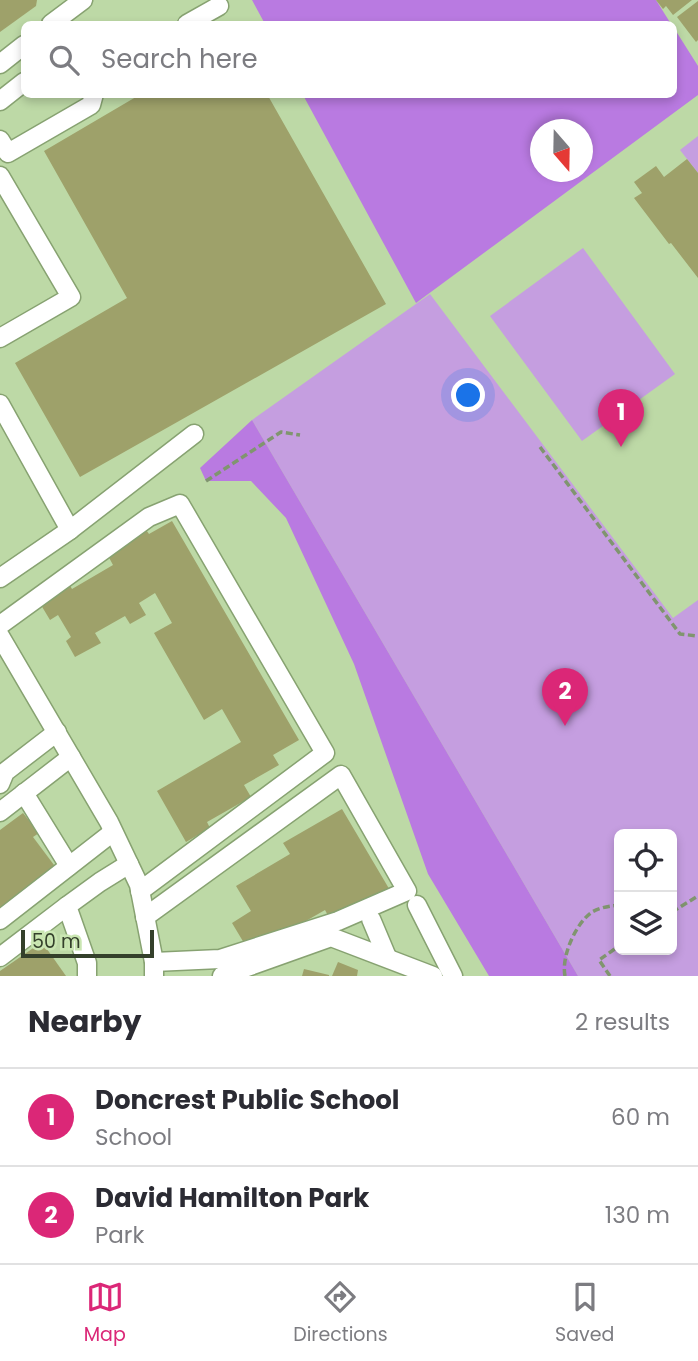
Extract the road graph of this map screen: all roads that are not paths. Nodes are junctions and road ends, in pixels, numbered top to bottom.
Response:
1 (83, 0) edge
2 (219, 6) dead end
3 (55, 21) edge
4 (192, 21) edge
5 (21, 47) edge
6 (0, 64) edge
7 (21, 84) edge
8 (93, 98) edge
9 (0, 101) edge
10 (4, 147) edge
11 (0, 174) edge
12 (0, 338) edge
13 (0, 404) edge
14 (194, 434) dead end
15 (70, 530) junction
16 (0, 578) edge
17 (0, 625) edge
18 (3, 648) edge
19 (57, 732) junction
20 (71, 757) junction
21 (2, 774) edge
22 (24, 793) junction
23 (0, 812) edge
24 (113, 832) junction
25 (129, 864) junction
26 (69, 866) junction
27 (140, 891) junction
28 (417, 905) dead end
29 (67, 906) junction
30 (145, 917) junction
31 (371, 919) dead end
32 (0, 920) edge
33 (0, 957) edge
34 (387, 957) junction
35 (153, 969) edge
36 (87, 976) edge
37 (222, 976) edge
38 (433, 976) edge
39 (453, 976) edge

1 - 3 street
2 - 4 street
5 - 6 street
7 - 9 street
8 - 10 street
10 - 11 street
11 - 12 street
13 - 15 street
14 - 15 street
15 - 16 street
17 - 27 street
18 - 19 street
19 - 20 street
19 - 21 street
20 - 22 street
20 - 24 street
22 - 23 street
22 - 26 street
24 - 25 street
24 - 26 street
25 - 27 street
25 - 29 street
26 - 32 street
27 - 30 street
28 - 39 street
29 - 33 street
29 - 36 street
30 - 35 street
30 - 35 street
31 - 34 street
34 - 37 street
34 - 38 street

